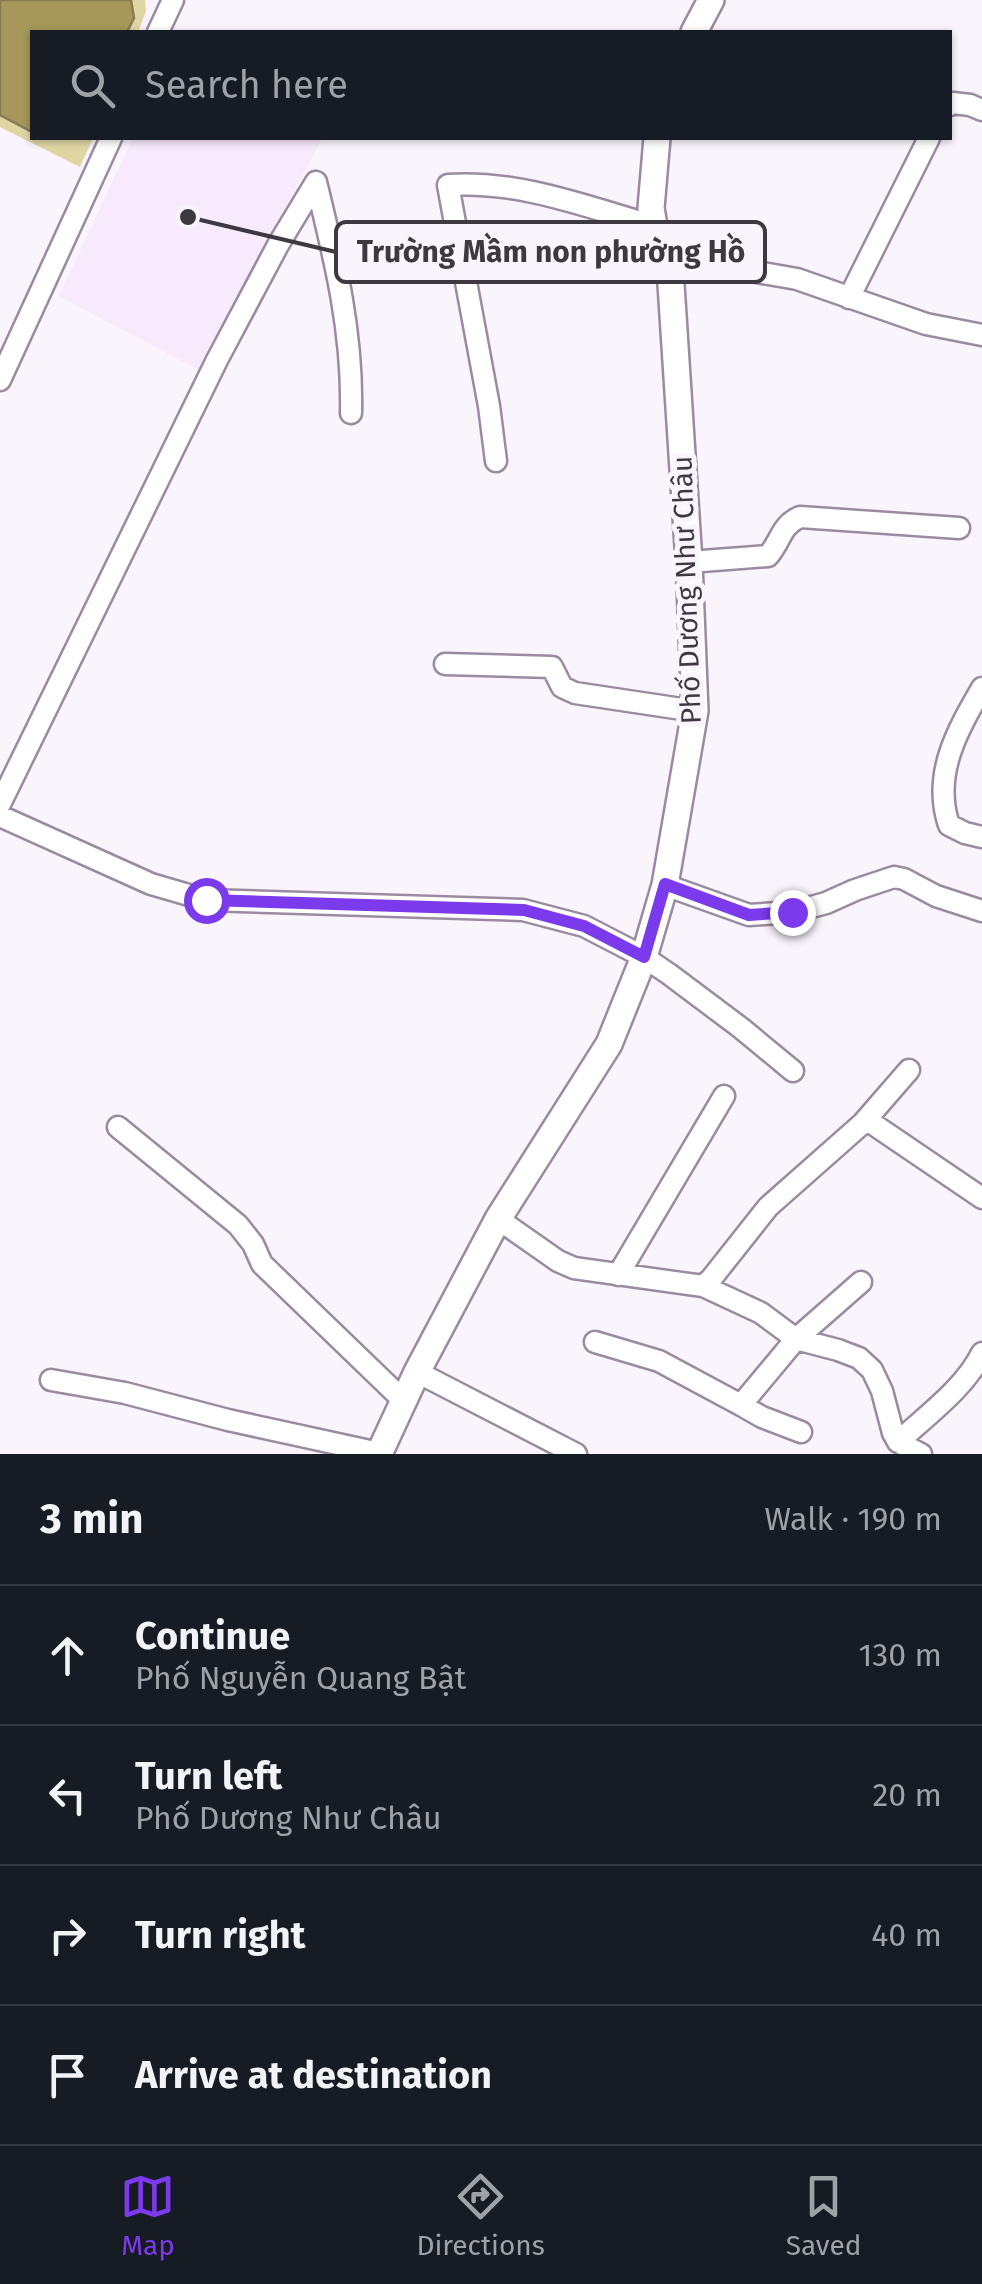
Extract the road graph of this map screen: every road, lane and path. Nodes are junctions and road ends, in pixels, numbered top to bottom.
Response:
1 (173, 0) edge
2 (711, 0) edge
3 (159, 30) edge
4 (695, 30) edge
5 (952, 103) edge
6 (982, 110) edge
7 (110, 140) edge
8 (656, 140) edge
9 (927, 140) edge
10 (654, 226) junction
11 (670, 270) junction
12 (849, 298) junction
13 (982, 335) edge
14 (0, 380) edge
15 (351, 413) dead end
16 (496, 461) dead end
17 (959, 528) dead end
18 (689, 562) junction
19 (446, 664) dead end
20 (982, 688) edge
21 (695, 711) junction
22 (0, 804) edge
23 (0, 816) edge
24 (982, 837) edge
25 (665, 884) junction
26 (982, 911) edge
27 (644, 957) junction
28 (909, 1070) dead end
29 (793, 1072) dead end
30 (724, 1096) dead end
31 (863, 1123) junction
32 (118, 1128) dead end
33 (982, 1198) edge
34 (498, 1219) junction
35 (618, 1275) junction
36 (861, 1282) dead end
37 (703, 1286) junction
38 (796, 1340) junction
39 (595, 1342) dead end
40 (982, 1353) edge
41 (417, 1372) junction
42 (51, 1380) dead end
43 (404, 1401) junction
44 (742, 1405) junction
45 (801, 1432) dead end
46 (898, 1442) junction
47 (379, 1454) edge
48 (576, 1454) edge
49 (921, 1454) edge

1 - 3 street
2 - 4 street
5 - 6 street
7 - 14 street
8 - 10 street, Phố Dương Như Châu
9 - 12 street
10 - 11 street, Phố Dương Như Châu
10 - 16 street
11 - 12 street
11 - 18 street, Phố Dương Như Châu
12 - 13 street
15 - 22 street
17 - 18 street
18 - 21 street, Phố Dương Như Châu
19 - 21 street
20 - 24 street
21 - 25 street, Phố Dương Như Châu
23 - 27 street
25 - 26 street
25 - 27 street, Phố Dương Như Châu
27 - 29 street
27 - 34 street, Phố Dương Như Châu
28 - 31 street
30 - 35 street
31 - 33 street
31 - 37 street
32 - 43 street
34 - 35 street
34 - 41 street, Phố Dương Như Châu
35 - 37 street
36 - 38 street
37 - 38 street
38 - 44 street
38 - 46 street
39 - 44 street
40 - 46 street
41 - 43 street, Phố Dương Như Châu
41 - 48 street
42 - 47 street
43 - 47 street, Phố Dương Như Châu
44 - 45 street
46 - 49 street

